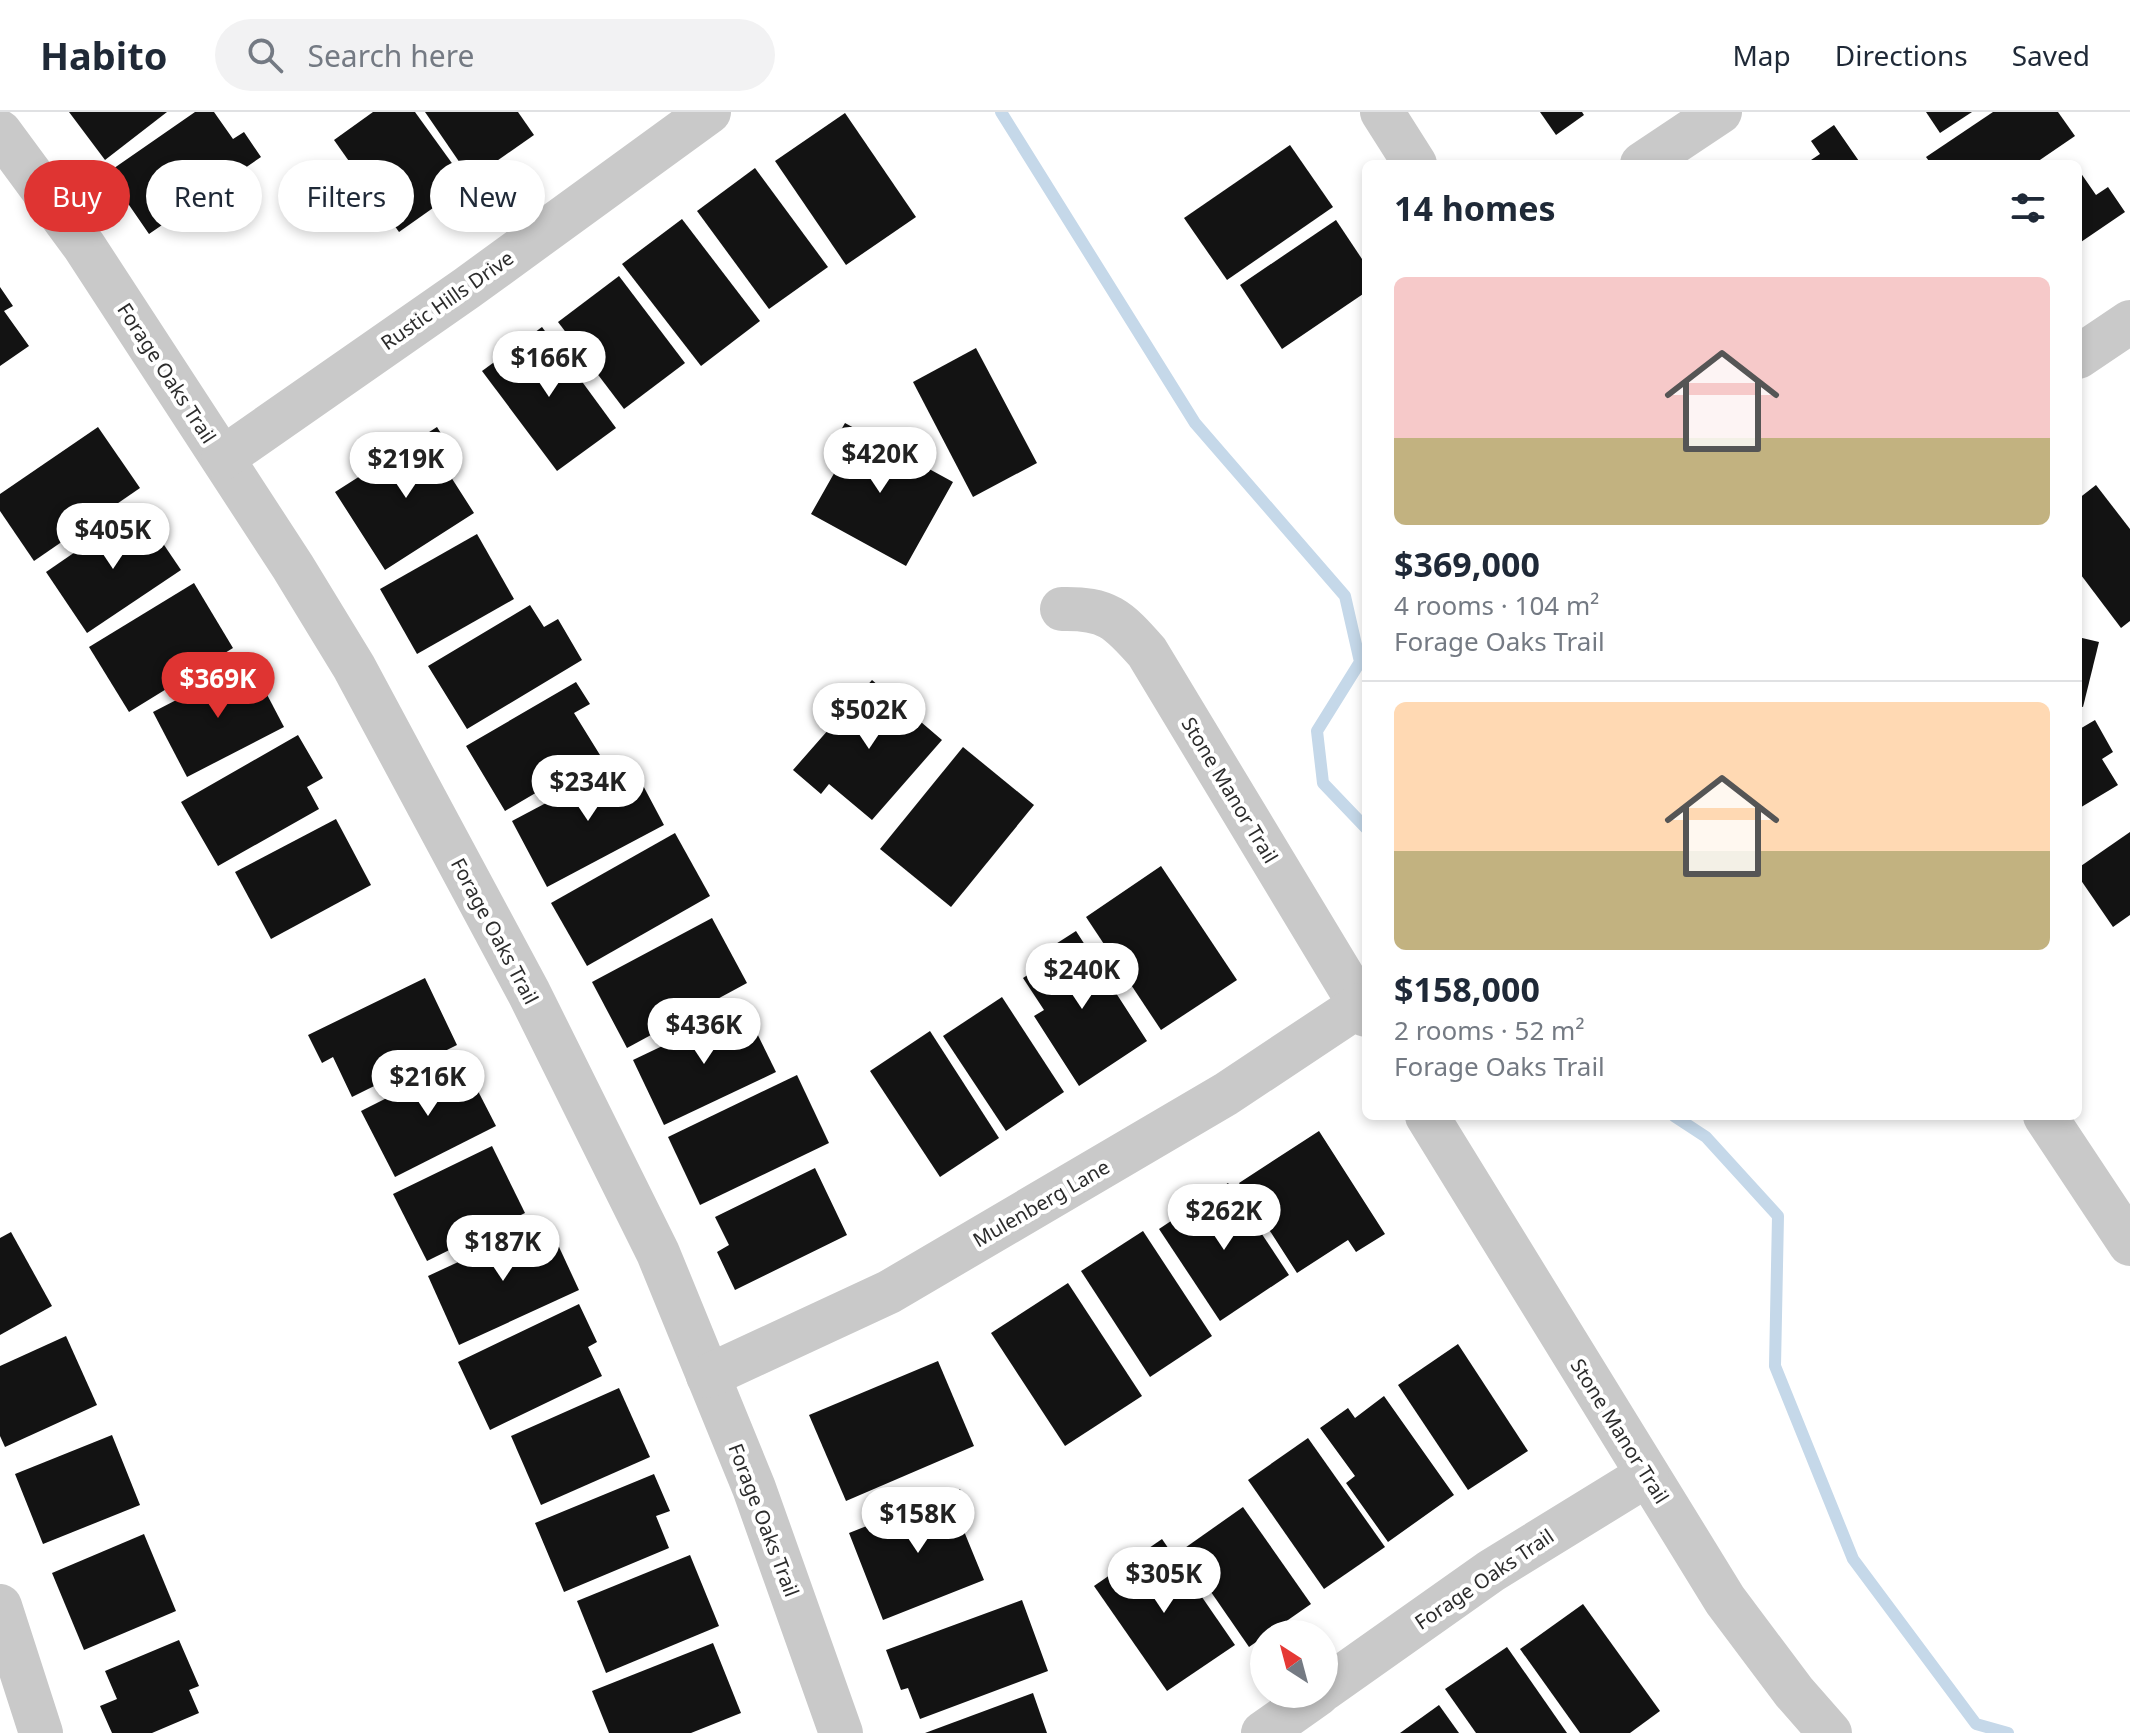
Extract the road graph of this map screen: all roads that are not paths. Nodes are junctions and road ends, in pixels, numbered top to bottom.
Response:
1 (709, 112) edge
2 (1382, 112) edge
3 (1720, 112) edge
4 (0, 132) edge
5 (1412, 160) edge
6 (1648, 160) edge
7 (2130, 322) edge
8 (2082, 354) edge
9 (223, 458) junction
10 (1062, 609) dead end
11 (1362, 1008) edge
12 (1362, 1011) edge
13 (1429, 1120) edge
14 (2048, 1120) edge
15 (2130, 1244) edge
16 (708, 1376) junction
17 (1647, 1475) junction
18 (0, 1606) edge
19 (1338, 1679) edge
20 (1298, 1708) edge
21 (41, 1733) edge
22 (841, 1733) edge
23 (1263, 1733) edge
24 (1830, 1733) edge

1 - 9 street, Rustic Hills Drive
2 - 5 street
3 - 6 street
4 - 9 street, Forage Oaks Trail
7 - 8 street
9 - 16 street, Forage Oaks Trail
10 - 11 street, Stone Manor Trail
12 - 16 street, Mulenberg Lane
13 - 17 street, Stone Manor Trail
14 - 15 street
16 - 22 street, Forage Oaks Trail
17 - 19 street, Forage Oaks Trail
17 - 24 street, Stone Manor Trail
18 - 21 street
20 - 23 street

